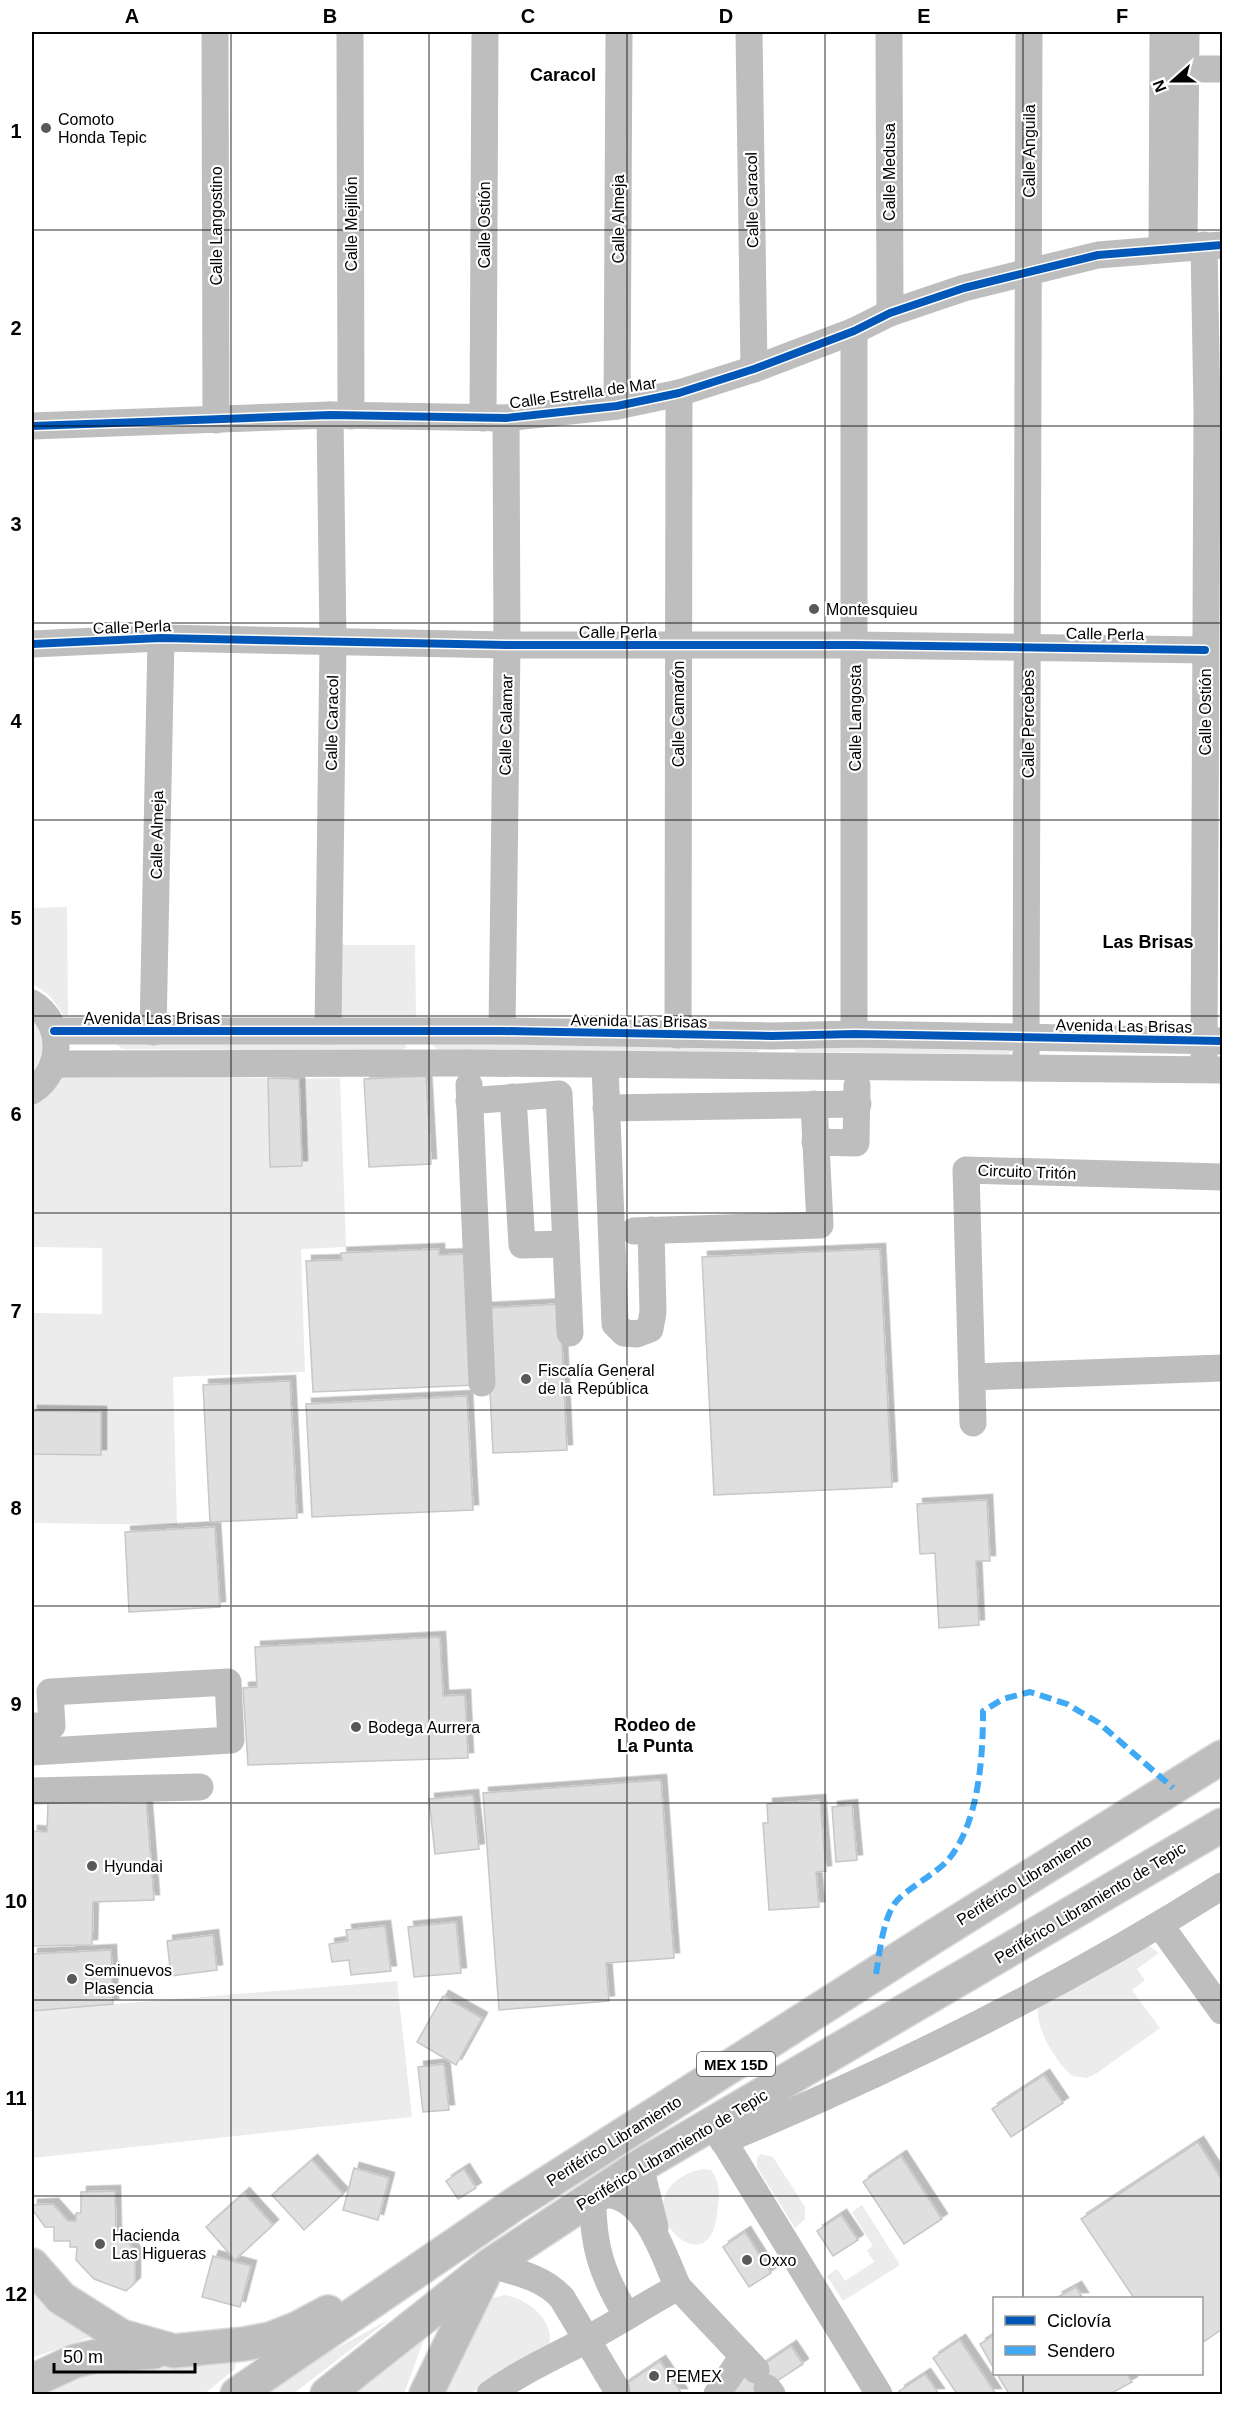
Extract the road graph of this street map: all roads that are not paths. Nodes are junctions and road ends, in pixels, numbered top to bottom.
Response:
1 (214, 32) edge
2 (350, 32) edge
3 (485, 32) edge
4 (619, 32) edge
5 (749, 32) edge
6 (889, 32) edge
7 (1029, 32) edge
8 (1163, 32) edge
9 (1186, 32) edge
10 (1186, 69) junction
11 (1222, 69) edge
12 (1193, 246) edge
13 (1029, 271) junction
14 (890, 313) junction
15 (854, 331) junction
16 (754, 369) junction
17 (679, 393) junction
18 (617, 406) junction
19 (1215, 410) edge
20 (341, 415) junction
21 (494, 418) junction
22 (216, 420) junction
23 (32, 426) edge
24 (1214, 560) edge
25 (161, 638) junction
26 (333, 642) junction
27 (32, 644) edge
28 (507, 645) junction
29 (678, 645) junction
30 (855, 645) junction
31 (1029, 646) junction
32 (1205, 650) junction
33 (32, 1003) edge
34 (54, 1031) junction
35 (105, 1031) junction
36 (328, 1031) junction
37 (502, 1031) junction
38 (153, 1032) junction
39 (854, 1034) junction
40 (678, 1035) junction
41 (772, 1036) junction
42 (1027, 1037) junction
43 (1214, 1041) edge
44 (469, 1063) junction
45 (54, 1064) junction
46 (105, 1064) junction
47 (613, 1064) junction
48 (771, 1066) junction
49 (846, 1067) junction
50 (1026, 1069) junction
51 (1213, 1070) edge
52 (32, 1091) edge
53 (513, 1097) junction
54 (470, 1101) junction
55 (836, 1104) junction
56 (614, 1107) junction
57 (825, 1142) junction
58 (1222, 1178) edge
59 (618, 1230) junction
60 (651, 1230) junction
61 (566, 1244) junction
62 (570, 1333) dead end
63 (1222, 1368) edge
64 (972, 1377) junction
65 (482, 1383) dead end
66 (974, 1423) dead end
67 (32, 1726) edge
68 (32, 1752) edge
69 (1222, 1757) edge
70 (200, 1787) dead end
71 (32, 1791) edge
72 (1222, 1825) edge
73 (1222, 1886) edge
74 (1160, 1925) junction
75 (933, 1937) junction
76 (1222, 2011) edge
77 (734, 2075) junction
78 (757, 2114) junction
79 (718, 2133) junction
80 (640, 2166) junction
81 (593, 2196) junction
82 (509, 2208) junction
83 (663, 2254) junction
84 (32, 2265) edge
85 (490, 2265) junction
86 (678, 2287) junction
87 (377, 2299) junction
88 (627, 2316) junction
89 (588, 2339) junction
90 (174, 2351) junction
91 (760, 2377) edge
92 (32, 2381) edge
93 (247, 2388) edge
94 (617, 2390) dead end
95 (327, 2394) edge
96 (426, 2394) edge
97 (490, 2394) edge
98 (717, 2394) edge
99 (879, 2394) edge

1 - 22 street, Calle Langostino
2 - 20 street, Calle Mejillón
3 - 21 street, Calle Ostión
4 - 18 street, Calle Almeja
5 - 16 street, Calle Caracol
6 - 14 street, Calle Medusa
7 - 13 street, Calle Anguila
8 - 12 street
9 - 10 street
10 - 11 street
10 - 12 street
12 - 13 street, Calle Estrella de Mar
12 - 19 street, Calle Ostión
13 - 14 street, Calle Estrella de Mar
13 - 31 street, Calle Percebes
14 - 15 street, Calle Estrella de Mar
15 - 16 street, Calle Estrella de Mar
15 - 30 street, Calle Langosta
16 - 17 street, Calle Estrella de Mar
17 - 18 street, Calle Estrella de Mar
17 - 29 street, Calle Camarón
18 - 21 street, Calle Estrella de Mar
19 - 24 street, Calle Ostión
20 - 21 street, Calle Estrella de Mar
20 - 22 street, Calle Estrella de Mar
20 - 26 street, Calle Caracol
21 - 28 street, Calle Calamar
22 - 23 street, Calle Estrella de Mar
24 - 32 street, Calle Ostión
25 - 26 street, Calle Perla
25 - 27 street, Calle Perla
25 - 38 street, Calle Almeja
26 - 28 street, Calle Perla
26 - 36 street, Calle Caracol
28 - 29 street, Calle Perla
28 - 37 street, Calle Calamar
29 - 30 street, Calle Perla
29 - 40 street, Calle Camarón
30 - 31 street, Calle Perla
30 - 39 street, Calle Langosta
31 - 32 street, Calle Perla
31 - 42 street, Calle Percebes
32 - 43 street, Calle Ostión
33 - 34 street
34 - 35 street, Avenida Las Brisas
34 - 45 street
35 - 38 street, Avenida Las Brisas
35 - 46 street
36 - 37 street, Avenida Las Brisas
36 - 38 street, Avenida Las Brisas
37 - 40 street, Avenida Las Brisas
39 - 41 street, Avenida Las Brisas
39 - 42 street, Avenida Las Brisas
40 - 41 street, Avenida Las Brisas
41 - 48 street
42 - 43 street, Avenida Las Brisas
42 - 50 street, Calle Percebes
43 - 51 street, Calle Ostión
44 - 46 street
44 - 47 street
44 - 54 street
45 - 46 street
45 - 52 street
47 - 48 street
47 - 56 street
48 - 49 street
49 - 50 street
49 - 55 street
50 - 51 street
53 - 54 street
53 - 61 street
53 - 61 street
54 - 65 street
55 - 56 street
55 - 57 street
55 - 57 street
56 - 59 street
57 - 60 street
58 - 64 street, Circuito Tritón
59 - 60 street
59 - 60 street
61 - 62 street
63 - 64 street
64 - 66 street, Circuito Tritón
67 - 68 street
69 - 75 highway, Periférico Libramiento / MEX 15D
70 - 71 street
72 - 78 highway, Periférico Libramiento de Tepic / MEX 15D
73 - 74 street
74 - 76 street
74 - 78 street
75 - 77 highway
75 - 82 highway, Periférico Libramiento / MEX 15D
77 - 78 street
77 - 81 highway
78 - 79 highway, Periférico Libramiento de Tepic / MEX 15D
79 - 80 highway, Periférico Libramiento de Tepic / MEX 15D
79 - 99 street
80 - 81 highway, Periférico Libramiento de Tepic / MEX 15D
80 - 83 street
81 - 83 street
81 - 85 highway, Periférico Libramiento de Tepic / MEX 15D
81 - 87 highway
81 - 88 street
82 - 87 highway, Periférico Libramiento / MEX 15D
82 - 90 highway
83 - 86 street
84 - 90 highway
85 - 89 street
85 - 95 highway, Periférico Libramiento de Tepic / MEX 15D
85 - 96 highway
86 - 88 street
86 - 91 street
87 - 93 highway, Periférico Libramiento / MEX 15D
88 - 89 street
89 - 94 street
89 - 97 street
90 - 92 highway
91 - 98 street

